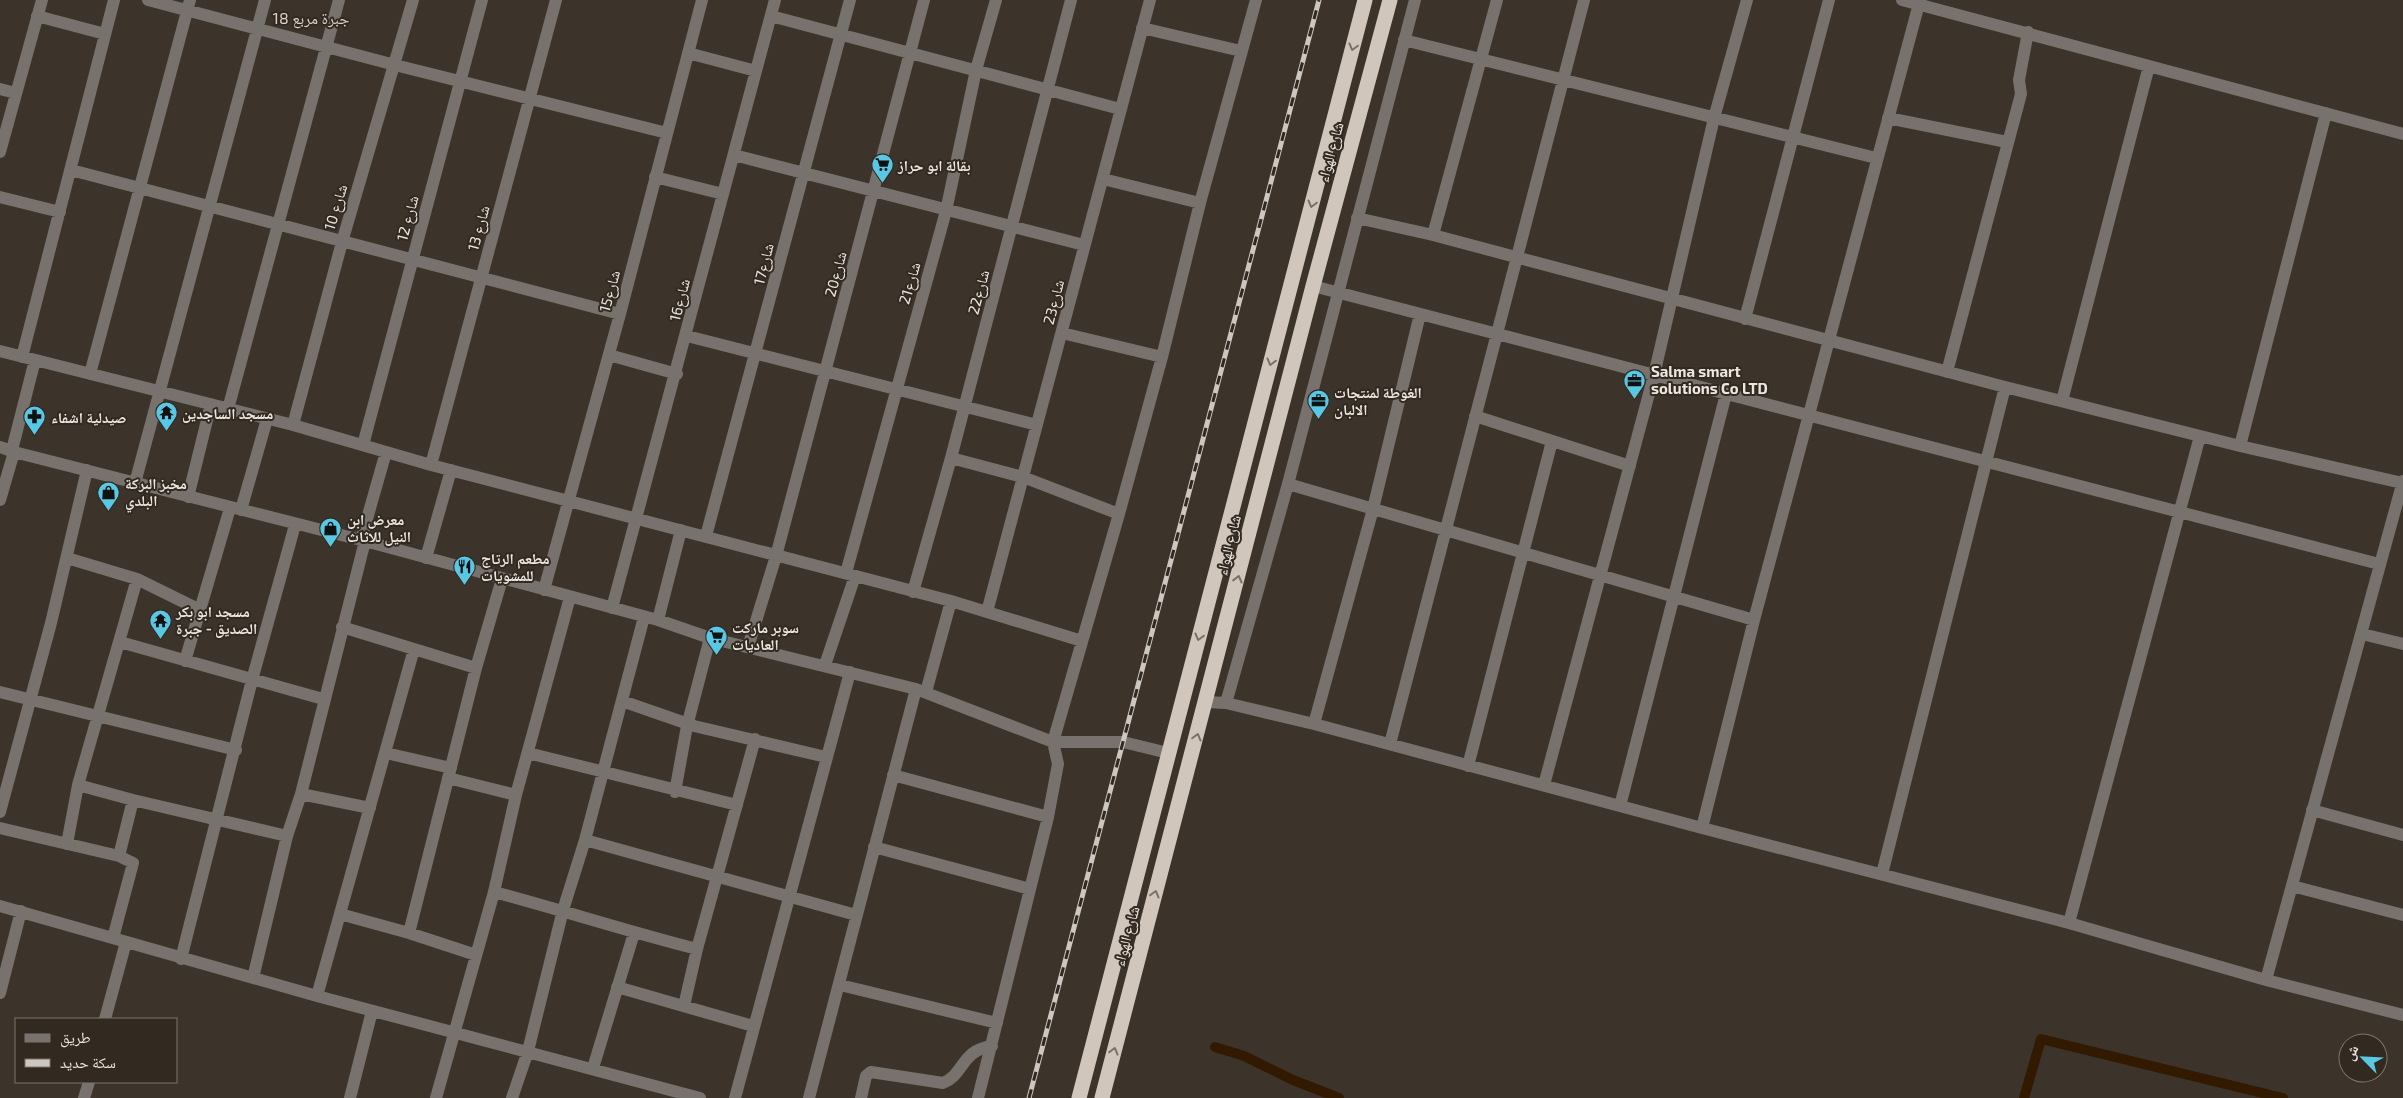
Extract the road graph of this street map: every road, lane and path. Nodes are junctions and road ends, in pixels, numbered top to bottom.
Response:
1 (42, 0) edge
2 (114, 0) edge
3 (148, 0) edge
4 (265, 0) edge
5 (339, 0) edge
6 (413, 0) edge
7 (482, 0) edge
8 (556, 0) edge
9 (702, 0) edge
10 (775, 0) edge
11 (850, 0) edge
12 (924, 0) edge
13 (996, 0) edge
14 (1071, 0) edge
15 (1150, 0) edge
16 (1256, 0) edge
17 (1365, 0) edge
18 (1390, 0) edge
19 (1414, 0) edge
20 (1496, 0) edge
21 (1584, 0) edge
22 (1747, 0) edge
23 (1829, 0) edge
24 (1902, 0) edge
25 (1919, 2) edge
26 (189, 5) edge
27 (37, 16) junction
28 (771, 16) junction
29 (1142, 28) junction
30 (258, 30) junction
31 (2028, 32) junction
32 (105, 34) junction
33 (841, 34) junction
34 (1404, 40) junction
35 (326, 47) junction
36 (1241, 51) junction
37 (911, 52) junction
38 (688, 54) junction
39 (1481, 60) junction
40 (395, 65) junction
41 (2149, 66) junction
42 (976, 70) junction
43 (756, 71) junction
44 (461, 80) junction
45 (1563, 80) junction
46 (1047, 88) junction
47 (0, 89) edge
48 (16, 94) junction
49 (530, 98) junction
50 (1120, 109) junction
51 (2326, 113) junction
52 (1714, 118) junction
53 (1888, 118) junction
54 (667, 133) junction
55 (2403, 134) edge
56 (1792, 137) junction
57 (2007, 142) junction
58 (0, 151) edge
59 (734, 155) junction
60 (1876, 158) junction
61 (71, 170) junction
62 (803, 173) junction
63 (656, 177) junction
64 (1103, 179) junction
65 (138, 188) junction
66 (873, 192) junction
67 (723, 194) junction
68 (0, 197) edge
69 (1200, 203) junction
70 (209, 206) junction
71 (946, 211) junction
72 (60, 212) junction
73 (1357, 218) junction
74 (277, 225) junction
75 (1012, 227) junction
76 (1433, 235) junction
77 (342, 242) junction
78 (1084, 245) junction
79 (413, 259) junction
80 (1516, 259) junction
81 (482, 276) junction
82 (1313, 286) junction
83 (1338, 292) junction
84 (1673, 299) junction
85 (620, 314) junction
86 (1420, 314) junction
87 (1745, 319) junction
88 (1062, 333) junction
89 (1497, 334) junction
90 (687, 336) junction
91 (1828, 342) junction
92 (0, 351) edge
93 (609, 355) junction
94 (756, 355) junction
95 (22, 357) junction
96 (1162, 357) junction
97 (35, 360) junction
98 (826, 371) junction
99 (1947, 372) junction
100 (90, 374) junction
101 (677, 374) junction
102 (1654, 375) junction
103 (2005, 387) junction
104 (896, 388) junction
105 (159, 392) junction
106 (1726, 394) junction
107 (2062, 401) junction
108 (211, 404) junction
109 (964, 406) junction
110 (228, 409) junction
111 (1809, 415) junction
112 (1475, 416) junction
113 (267, 419) junction
114 (293, 425) junction
115 (1037, 425) junction
116 (2200, 436) junction
117 (1552, 441) junction
118 (363, 445) junction
119 (2240, 446) junction
120 (8, 450) edge
121 (386, 452) junction
122 (951, 458) junction
123 (1986, 462) junction
124 (431, 465) junction
125 (1630, 466) junction
126 (87, 470) junction
127 (451, 470) junction
128 (1024, 477) junction
129 (2403, 482) edge
130 (135, 483) junction
131 (1288, 484) junction
132 (188, 497) junction
133 (0, 500) edge
134 (570, 501) junction
135 (236, 509) junction
136 (1373, 509) junction
137 (2179, 512) junction
138 (1119, 514) junction
139 (637, 519) junction
140 (295, 525) junction
141 (681, 530) junction
142 (1446, 530) junction
143 (706, 536) junction
144 (363, 541) junction
145 (1524, 553) junction
146 (776, 556) junction
147 (67, 558) junction
148 (426, 558) junction
149 (2379, 564) junction
150 (851, 575) junction
151 (1599, 575) junction
152 (137, 579) junction
153 (502, 579) junction
154 (544, 590) junction
155 (913, 592) junction
156 (1674, 596) junction
157 (570, 597) junction
158 (950, 601) junction
159 (612, 608) junction
160 (200, 610) junction
161 (987, 612) junction
162 (644, 617) junction
163 (658, 620) junction
164 (1754, 620) junction
165 (342, 627) junction
166 (2362, 634) junction
167 (710, 638) junction
168 (1082, 641) junction
169 (120, 642) junction
170 (2403, 644) edge
171 (748, 647) junction
172 (414, 649) junction
173 (185, 661) junction
174 (825, 665) junction
175 (476, 668) junction
176 (850, 672) junction
177 (252, 680) junction
178 (921, 690) junction
179 (0, 692) edge
180 (30, 699) junction
181 (324, 699) junction
182 (622, 701) junction
183 (1206, 702) junction
184 (1226, 703) junction
185 (97, 716) junction
186 (689, 724) junction
187 (1314, 724) junction
188 (755, 739) junction
189 (1052, 742) junction
190 (1390, 744) junction
191 (236, 750) junction
192 (386, 753) junction
193 (528, 753) junction
194 (1168, 753) junction
195 (826, 757) junction
196 (1468, 766) junction
197 (602, 772) junction
198 (450, 773) junction
199 (893, 775) junction
200 (78, 785) junction
201 (1544, 785) junction
202 (675, 792) junction
203 (301, 794) junction
204 (516, 795) junction
205 (133, 800) junction
206 (737, 805) junction
207 (1620, 806) junction
208 (370, 808) junction
209 (2312, 810) junction
210 (0, 812) edge
211 (1048, 817) junction
212 (216, 820) junction
213 (0, 828) edge
214 (1702, 828) junction
215 (2403, 835) edge
216 (287, 836) junction
217 (585, 840) junction
218 (67, 844) junction
219 (874, 847) junction
220 (119, 856) junction
221 (1882, 874) junction
222 (718, 878) junction
223 (2292, 886) junction
224 (1030, 888) junction
225 (494, 892) junction
226 (790, 898) junction
227 (0, 906) edge
228 (563, 910) junction
229 (21, 911) junction
230 (340, 914) junction
231 (856, 915) junction
232 (2403, 915) edge
233 (2070, 923) junction
234 (409, 933) junction
235 (634, 933) junction
236 (120, 940) junction
237 (697, 949) junction
238 (476, 955) junction
239 (181, 959) junction
240 (253, 978) junction
241 (2266, 980) junction
242 (840, 985) junction
243 (617, 987) junction
244 (0, 993) edge
245 (317, 996) junction
246 (684, 1006) junction
247 (372, 1011) junction
248 (2403, 1015) edge
249 (105, 1018) edge
250 (997, 1023) junction
251 (753, 1026) junction
252 (455, 1031) junction
253 (992, 1046) junction
254 (528, 1051) junction
255 (593, 1068) junction
256 (89, 1083) edge
257 (660, 1093) edge
258 (84, 1098) edge
259 (350, 1098) edge
260 (436, 1098) edge
261 (512, 1098) edge
262 (700, 1098) edge
263 (735, 1098) edge
264 (809, 1098) edge
265 (861, 1098) edge
266 (978, 1098) edge
267 (1079, 1098) edge
268 (1102, 1098) edge

1 - 27 street
2 - 32 street
3 - 26 street
4 - 30 street
5 - 35 street
6 - 40 street, شارع 10
7 - 44 street, شارع 12
8 - 49 street, شارع 13
9 - 38 street, شارع15
10 - 28 street, شارع16
11 - 33 street, شارع17
12 - 37 street, شارع20
13 - 42 street, شارع21
14 - 46 street, شارع22
15 - 29 street, شارع23
16 - 36 street
17 -> 194 highway, شارع الهواء
18 - 82 highway, شارع الهواء
19 - 34 street
20 - 39 street
21 - 45 street
22 - 52 street
23 - 56 street
24 - 25 street
25 - 31 street
25 - 53 street
26 - 30 street
26 - 65 street
27 - 32 street
27 - 48 street
28 - 33 street
28 - 43 street, شارع16
29 - 36 street
29 - 50 street, شارع23
30 - 35 street
30 - 70 street
31 - 41 street
31 - 57 street
32 - 61 street
33 - 37 street
33 - 62 street, شارع17
34 - 39 street
34 - 73 street
35 - 40 street
35 - 74 street
36 - 69 street
37 - 42 street
37 - 66 street, شارع20
38 - 43 street
38 - 54 street, شارع15
39 - 45 street
39 - 76 street
40 - 44 street
40 - 77 street, شارع 10
41 - 51 street
41 - 107 street
42 - 46 street
42 - 71 street, شارع21
43 - 59 street, شارع16
44 - 49 street
44 - 79 street, شارع 12
45 - 52 street
45 - 80 street
46 - 50 street
46 - 75 street, شارع22
47 - 48 street
48 - 58 street
49 - 54 street
49 - 81 street, شارع 13
50 - 64 street, شارع23
51 - 55 street
51 - 119 street
52 - 56 street
52 - 84 street
53 - 57 street
53 - 60 street
54 - 63 street, شارع15
56 - 60 street
56 - 87 street
57 - 99 street
59 - 62 street
59 - 67 street, شارع16
60 - 91 street
61 - 65 street
61 - 72 street
62 - 66 street
62 - 94 street, شارع17
63 - 67 street
63 - 85 street, شارع15
64 - 69 street
64 - 78 street, شارع23
65 - 70 street
65 - 100 street
66 - 71 street
66 - 98 street, شارع20
67 - 90 street, شارع16
68 - 72 street
69 - 96 street
70 - 74 street
70 - 105 street
71 - 75 street
71 - 104 street, شارع21
72 - 95 street
73 - 76 street
73 - 83 street
74 - 77 street
74 - 110 street
75 - 78 street
75 - 109 street, شارع22
76 - 80 street
77 - 79 street
77 - 114 street, شارع 10
78 - 88 street, شارع23
79 - 81 street
79 - 118 street, شارع 12
80 - 84 street
80 - 89 street
81 - 85 street
81 - 124 street, شارع 13
82 - 83 street
183 -> 82 highway, شارع الهواء
83 - 86 street
83 - 131 street
84 - 87 street
84 - 102 street
85 - 93 street, شارع15
86 - 89 street
86 - 136 street
87 - 91 street
88 - 96 street
88 - 115 street, شارع23
89 - 102 street
89 - 112 street
90 - 94 street
90 - 101 street, شارع16
91 - 99 street
91 - 111 street
92 - 95 street
93 - 101 street
93 - 134 street, شارع15
94 - 98 street
94 - 143 street, شارع17
95 - 97 street
96 - 138 street
97 - 100 street
97 - 120 street
98 - 104 street
98 - 146 street, شارع20
99 - 103 street
100 - 105 street
101 - 139 street, شارع16
102 - 106 street
102 - 125 street
103 - 107 street
103 - 123 street
104 - 109 street
104 - 150 street, شارع21
105 - 108 street
105 - 130 street
106 - 111 street
106 - 156 street
107 - 116 street
108 - 110 street
108 - 132 street
109 - 115 street
109 - 122 street, شارع22
110 - 113 street
111 - 123 street
111 - 164 street
112 - 117 street
112 - 142 street
113 - 114 street
113 - 135 street
114 - 118 street
115 - 128 street, شارع23
116 - 119 street
116 - 137 street
117 - 125 street
117 - 145 street
118 - 121 street
119 - 129 street
120 - 126 street
120 - 133 street
121 - 124 street
121 - 144 street
122 - 128 street
122 - 155 street, شارع22
123 - 137 street
123 - 221 street
124 - 127 street
125 - 151 street
126 - 130 street
126 - 147 street
127 - 134 street
127 - 148 street
128 - 138 street
128 - 161 street, شارع23
129 - 149 street
130 - 132 street
131 - 136 street
131 - 184 street
132 - 135 street
134 - 139 street
134 - 154 street, شارع15
135 - 140 street
135 - 160 street
136 - 142 street
136 - 187 street
137 - 149 street
137 - 233 street
138 - 168 street
139 - 141 street
139 - 159 street, شارع16
140 - 144 street
140 - 177 street
141 - 143 street
141 - 163 street
142 - 145 street
142 - 190 street
143 - 146 street
144 - 148 street
144 - 165 street
145 - 151 street
145 - 196 street
146 - 150 street
146 - 171 street, شارع20
147 - 152 street
147 - 180 street
148 - 153 street
149 - 166 street
150 - 155 street
150 - 174 street, شارع21
151 - 156 street
151 - 201 street
152 - 160 street
152 - 169 street
153 - 154 street
153 - 175 street
154 - 157 street
155 - 158 street
156 - 164 street
156 - 207 street
157 - 159 street
157 - 193 street
158 - 161 street
158 - 178 street
159 - 162 street
160 - 173 street
161 - 168 street
162 - 163 street
162 - 182 street
163 - 167 street
164 - 214 street
165 - 172 street
165 - 181 street
166 - 170 street
166 - 209 street
167 - 171 street
167 - 186 street
168 - 189 street
169 - 173 street
169 - 185 street
171 - 174 street
172 - 175 street
172 - 192 street
173 - 177 street
174 - 176 street
175 - 198 street
176 - 178 street
176 - 195 street
177 - 181 street
177 - 191 street
178 - 189 street
178 - 199 street
179 - 180 street
180 - 185 street
180 - 210 street
181 - 203 street
182 - 186 street
182 - 197 street
183 - 184 street
268 -> 183 highway, شارع الهواء
184 - 187 street
185 - 191 street
185 - 200 street
186 - 188 street
186 - 202 street
187 - 190 street
188 - 195 street
188 - 206 street
189 - 194 street
189 - 211 street
190 - 196 street
191 - 212 street
192 - 198 street
192 - 208 street
193 - 197 street
193 - 204 street
194 - 267 highway, شارع الهواء
195 - 226 street
196 - 201 street
197 - 202 street
197 - 217 street
198 - 204 street
198 - 234 street
199 - 211 street
199 - 219 street
200 - 205 street
200 - 218 street
201 - 207 street
202 - 206 street
203 - 208 street
203 - 216 street
204 - 225 street
205 - 212 street
205 - 220 street
206 - 222 street
207 - 214 street
208 - 230 street
209 - 215 street
209 - 223 street
211 - 224 street
212 - 216 street
212 - 239 street
213 - 218 street
214 - 221 street
216 - 240 street
217 - 222 street
217 - 228 street
218 - 220 street
219 - 224 street
219 - 231 street
220 - 236 street
221 - 233 street
222 - 226 street
222 - 237 street
223 - 232 street
223 - 241 street
224 - 250 street
225 - 228 street
225 - 238 street
226 - 231 street
226 - 251 street
227 - 229 street
228 - 235 street
228 - 254 street
229 - 236 street
229 - 244 street
230 - 234 street
230 - 245 street
231 - 242 street
233 - 241 street
234 - 238 street
235 - 237 street
235 - 243 street
236 - 239 street
236 - 249 street
237 - 246 street
238 - 252 street
239 - 240 street
240 - 245 street
241 - 248 street
242 - 250 street
242 - 264 street
243 - 246 street
243 - 255 street
245 - 247 street
246 - 251 street
247 - 252 street
247 - 259 street
250 - 253 street
251 - 263 street
252 - 254 street
252 - 260 street
253 - 265 street
253 - 266 street
254 - 255 street
254 - 261 street
255 - 257 street
256 - 258 street
257 - 262 street

